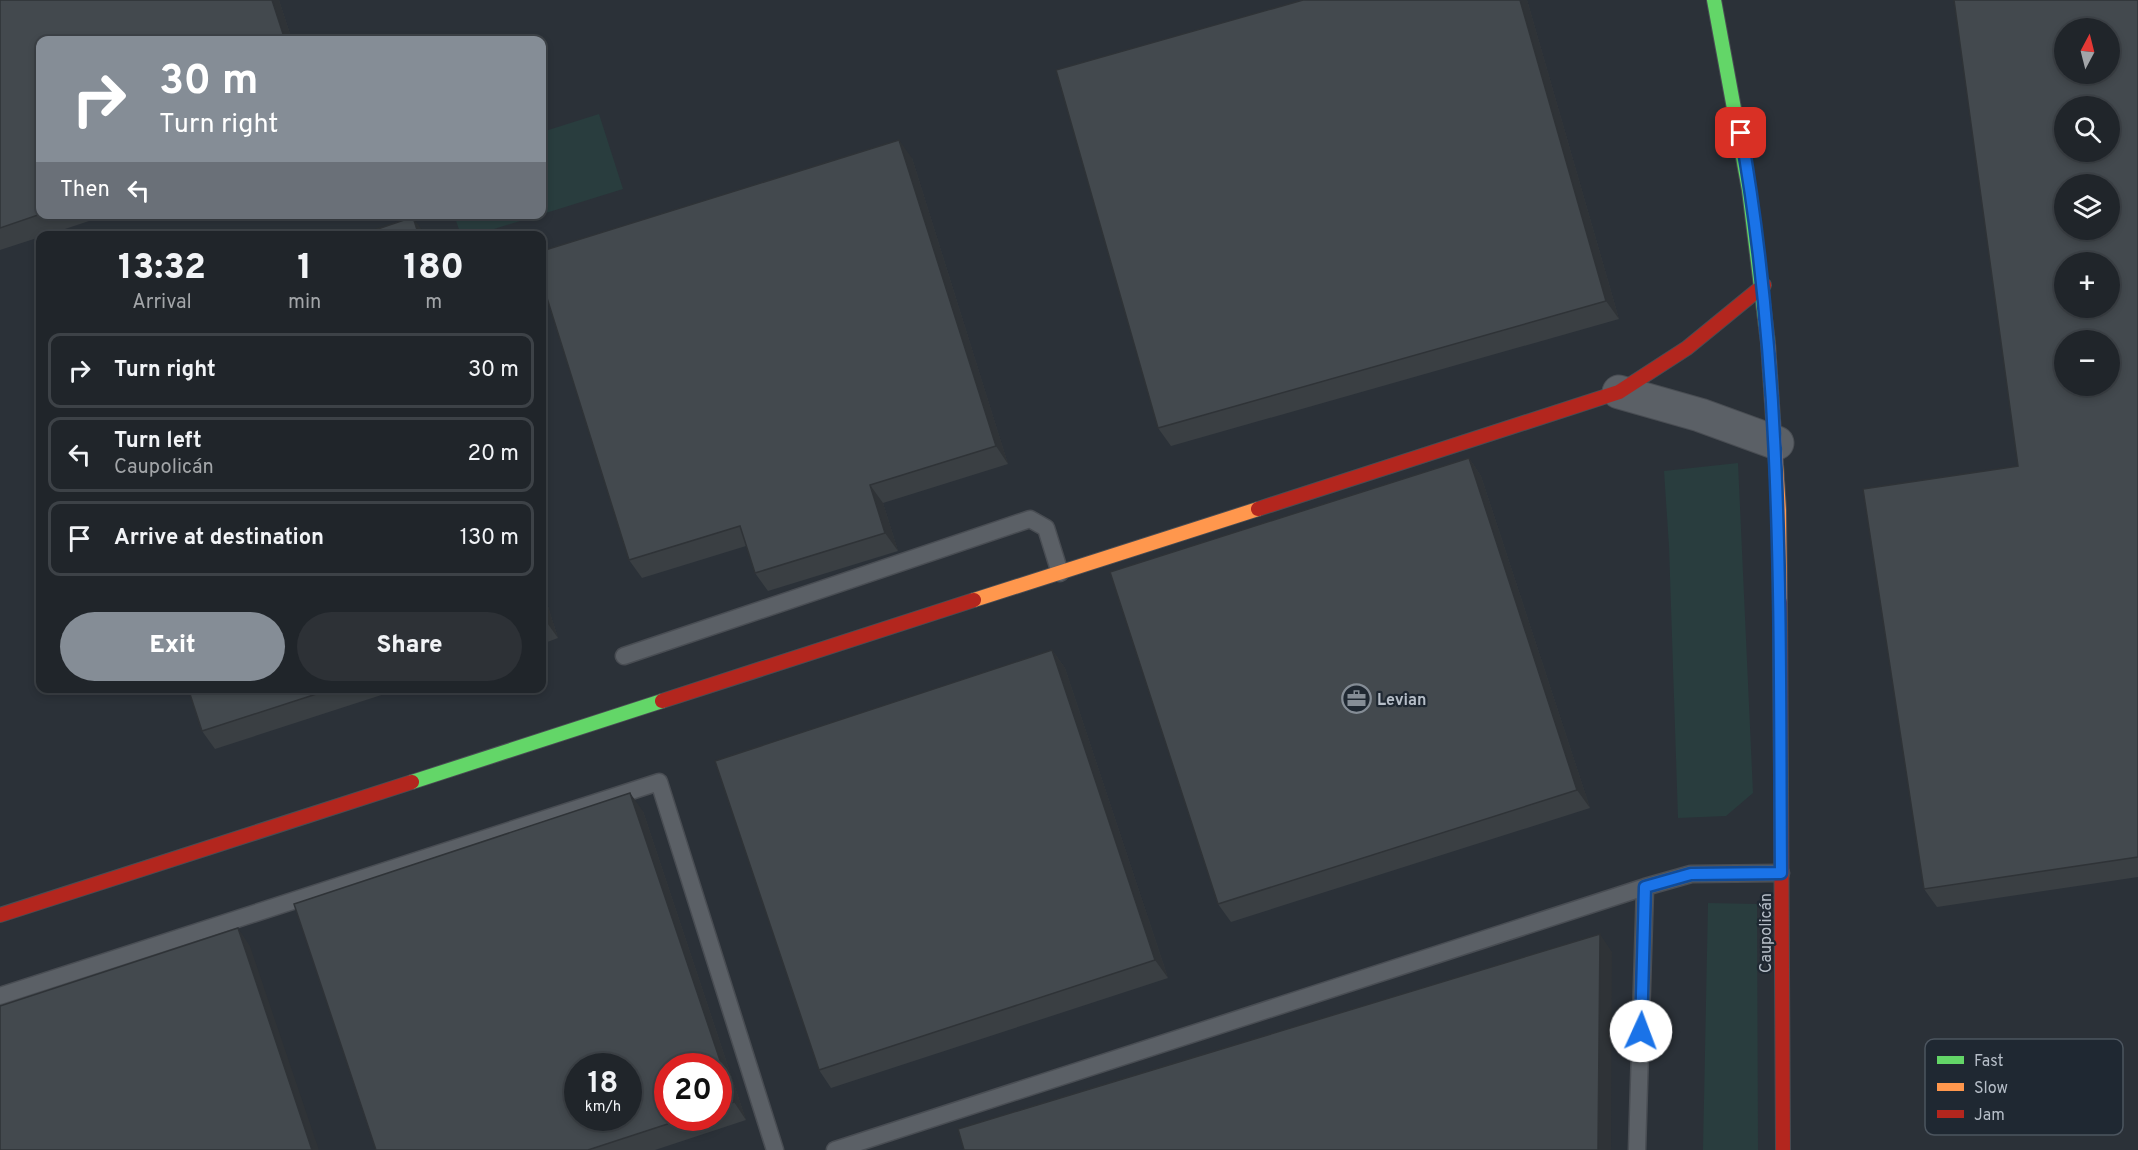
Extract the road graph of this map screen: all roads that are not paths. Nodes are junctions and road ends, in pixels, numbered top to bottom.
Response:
1 (1714, 0) edge
2 (1764, 285) junction
3 (1619, 392) junction
4 (1776, 443) junction
5 (1060, 573) junction
6 (624, 656) dead end
7 (1781, 873) junction
8 (1645, 887) junction
9 (0, 915) edge
10 (0, 996) edge
11 (775, 1150) edge
12 (835, 1150) edge
13 (1637, 1150) edge
14 (1783, 1150) edge

1 - 2 street, Caupolicán
2 - 3 street
2 - 4 street, Caupolicán
3 - 4 street
3 - 5 street
4 - 7 street, Caupolicán
5 - 6 lane
5 - 9 street
7 - 8 lane
7 - 14 street, Caupolicán
8 - 12 lane
8 - 13 lane
10 - 11 lane

